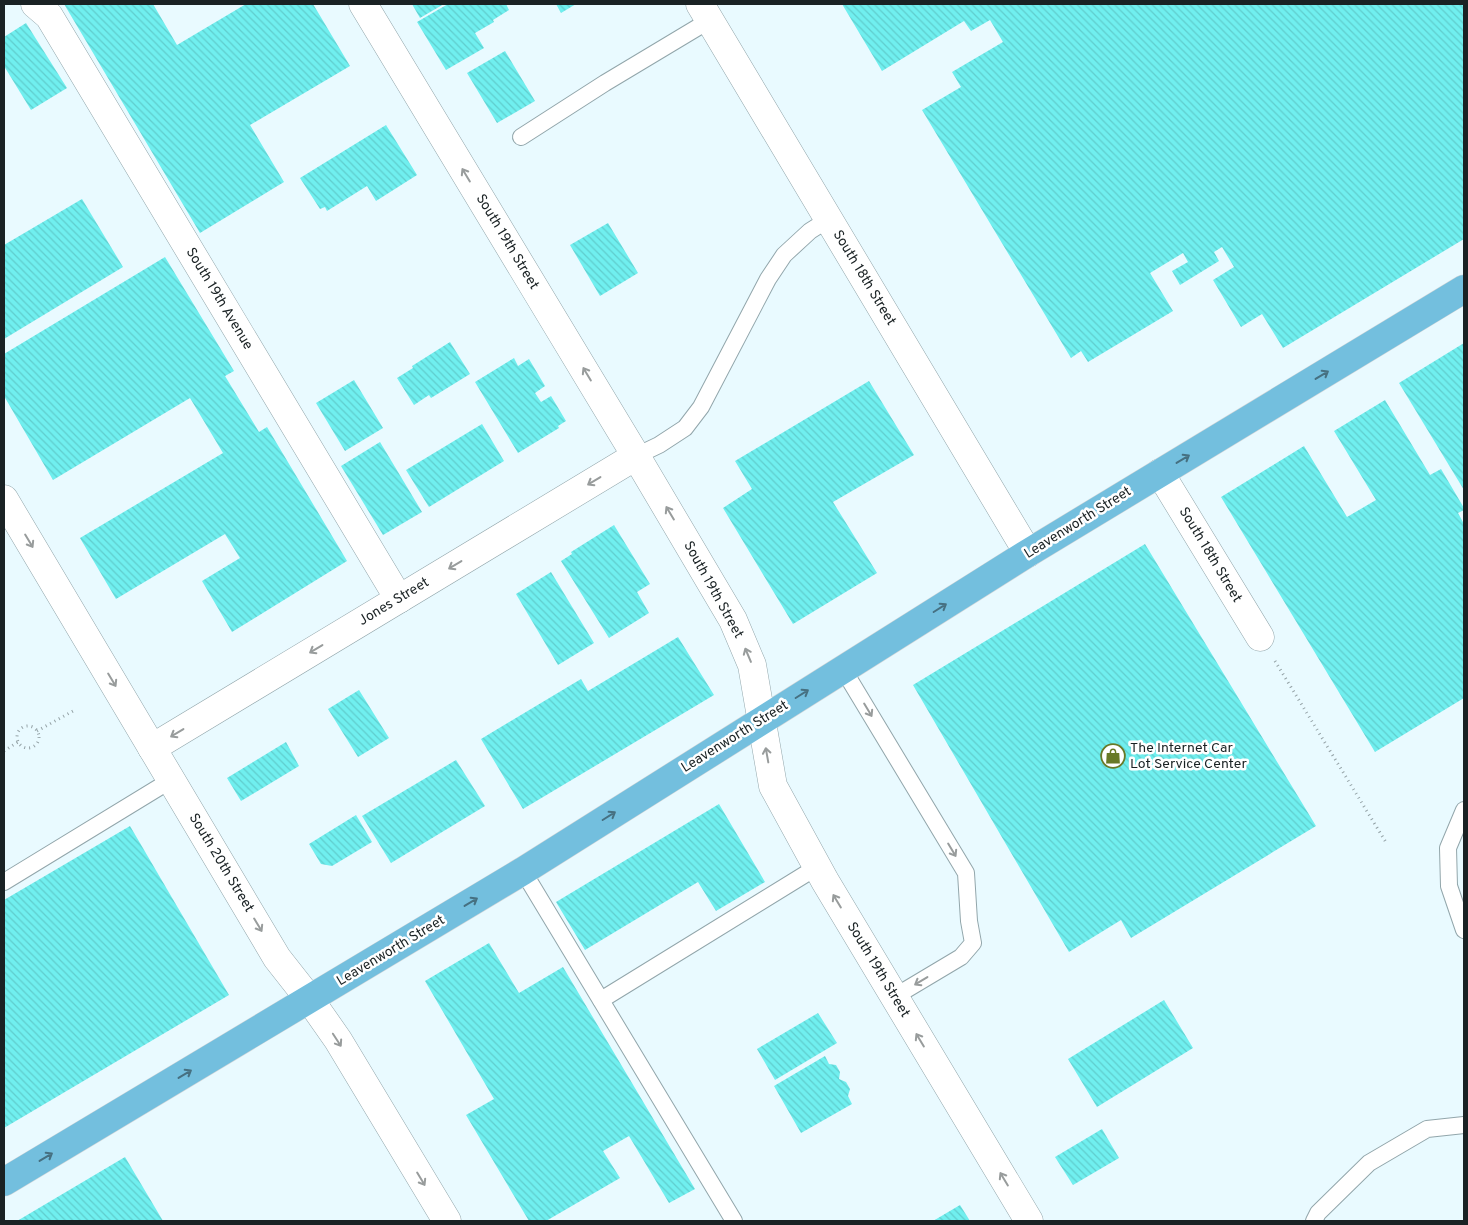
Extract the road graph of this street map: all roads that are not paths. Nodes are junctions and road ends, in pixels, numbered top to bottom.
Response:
1 (35, 4) edge
2 (363, 4) edge
3 (705, 12) edge
4 (521, 137) dead end
5 (829, 219) junction
6 (1464, 289) edge
7 (636, 456) junction
8 (1160, 472) junction
9 (4, 499) edge
10 (1028, 553) junction
11 (399, 599) junction
12 (1260, 637) road end
13 (843, 669) junction
14 (761, 720) junction
15 (152, 748) junction
16 (171, 780) junction
17 (1464, 810) edge
18 (817, 867) junction
19 (523, 871) junction
20 (4, 882) edge
21 (1464, 930) edge
22 (894, 997) junction
23 (310, 1000) junction
24 (600, 1000) junction
25 (1464, 1125) edge
26 (4, 1182) edge
27 (447, 1221) edge
28 (734, 1221) edge
29 (1029, 1221) edge
30 (1314, 1221) edge

1 - 11 street, South 19th Avenue
7 -> 2 street, South 19th Street
3 - 4 lane
3 - 5 street, South 18th Street
5 - 7 lane
5 - 10 street, South 18th Street
8 -> 6 main road, Leavenworth Street
7 -> 11 street, Jones Street
14 -> 7 street, South 19th Street
8 - 10 main road, Leavenworth Street
8 - 12 street, South 18th Street
9 -> 15 street, South 20th Street
13 -> 10 main road, Leavenworth Street
11 -> 15 street, Jones Street
14 -> 13 main road, Leavenworth Street
13 -> 22 lane
18 -> 14 street, South 19th Street
19 -> 14 main road, Leavenworth Street
15 - 16 street, South 20th Street
16 - 20 lane
16 -> 23 street, South 20th Street
17 - 21 lane
22 -> 18 street, South 19th Street
18 - 24 lane
23 -> 19 main road, Leavenworth Street
19 - 24 lane
29 -> 22 street, South 19th Street
26 -> 23 main road, Leavenworth Street
23 -> 27 street, South 20th Street
24 - 28 lane
25 - 30 lane

